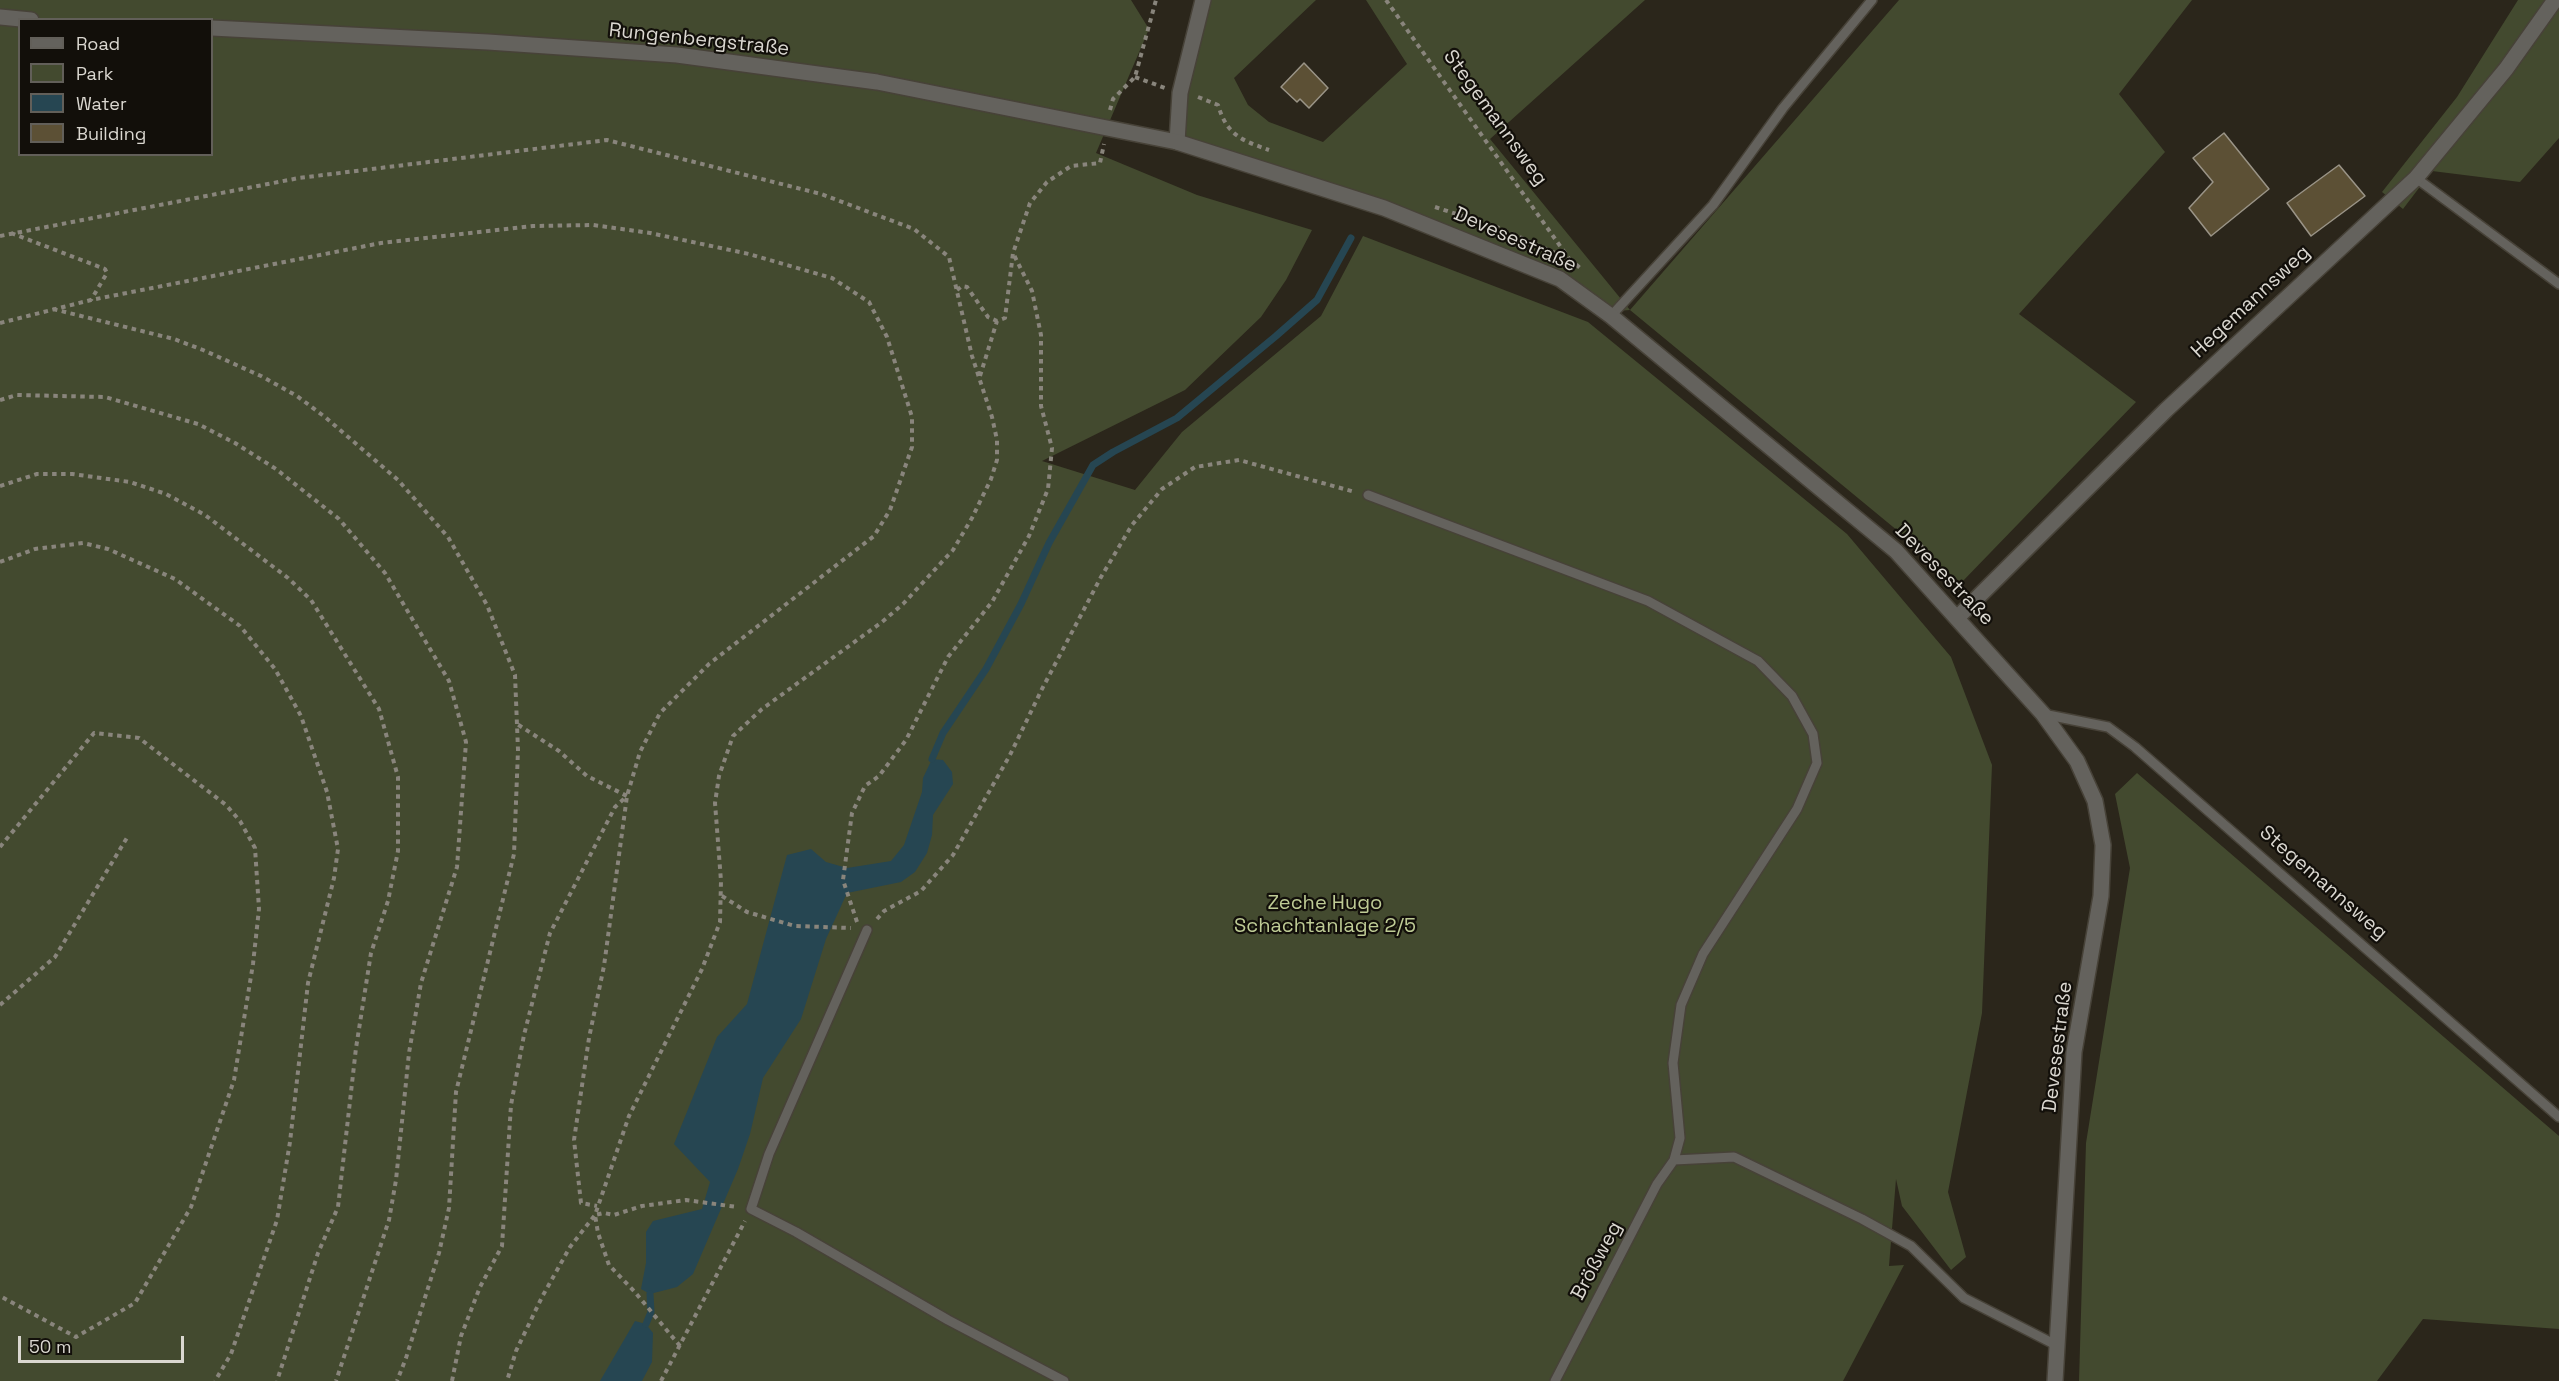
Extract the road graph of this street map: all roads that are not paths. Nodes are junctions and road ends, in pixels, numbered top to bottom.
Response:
1 (1203, 0) edge
2 (1872, 0) edge
3 (2555, 0) edge
4 (0, 17) edge
5 (18, 19) edge
6 (213, 28) edge
7 (1177, 142) junction
8 (2416, 178) junction
9 (2559, 284) edge
10 (1611, 316) junction
11 (1368, 495) road end
12 (1957, 618) junction
13 (2043, 714) junction
14 (867, 930) road end
15 (2559, 1117) edge
16 (1674, 1160) junction
17 (2056, 1345) junction
18 (1064, 1381) edge
19 (1555, 1381) edge
20 (2055, 1381) edge

1 - 7 street
2 - 10 lane
3 - 8 street, Hegemannsweg
4 - 5 street
6 - 7 street, Rungenbergstraße
7 - 10 street, Devesestraße
8 - 9 lane
8 - 12 street, Hegemannsweg
10 - 12 street, Devesestraße
11 - 16 lane
12 - 13 street, Devesestraße
13 - 15 lane, Stegemannsweg
13 - 17 street, Devesestraße
14 - 18 lane
16 - 17 lane
16 - 19 lane, Brößweg
17 - 20 street, Devesestraße

